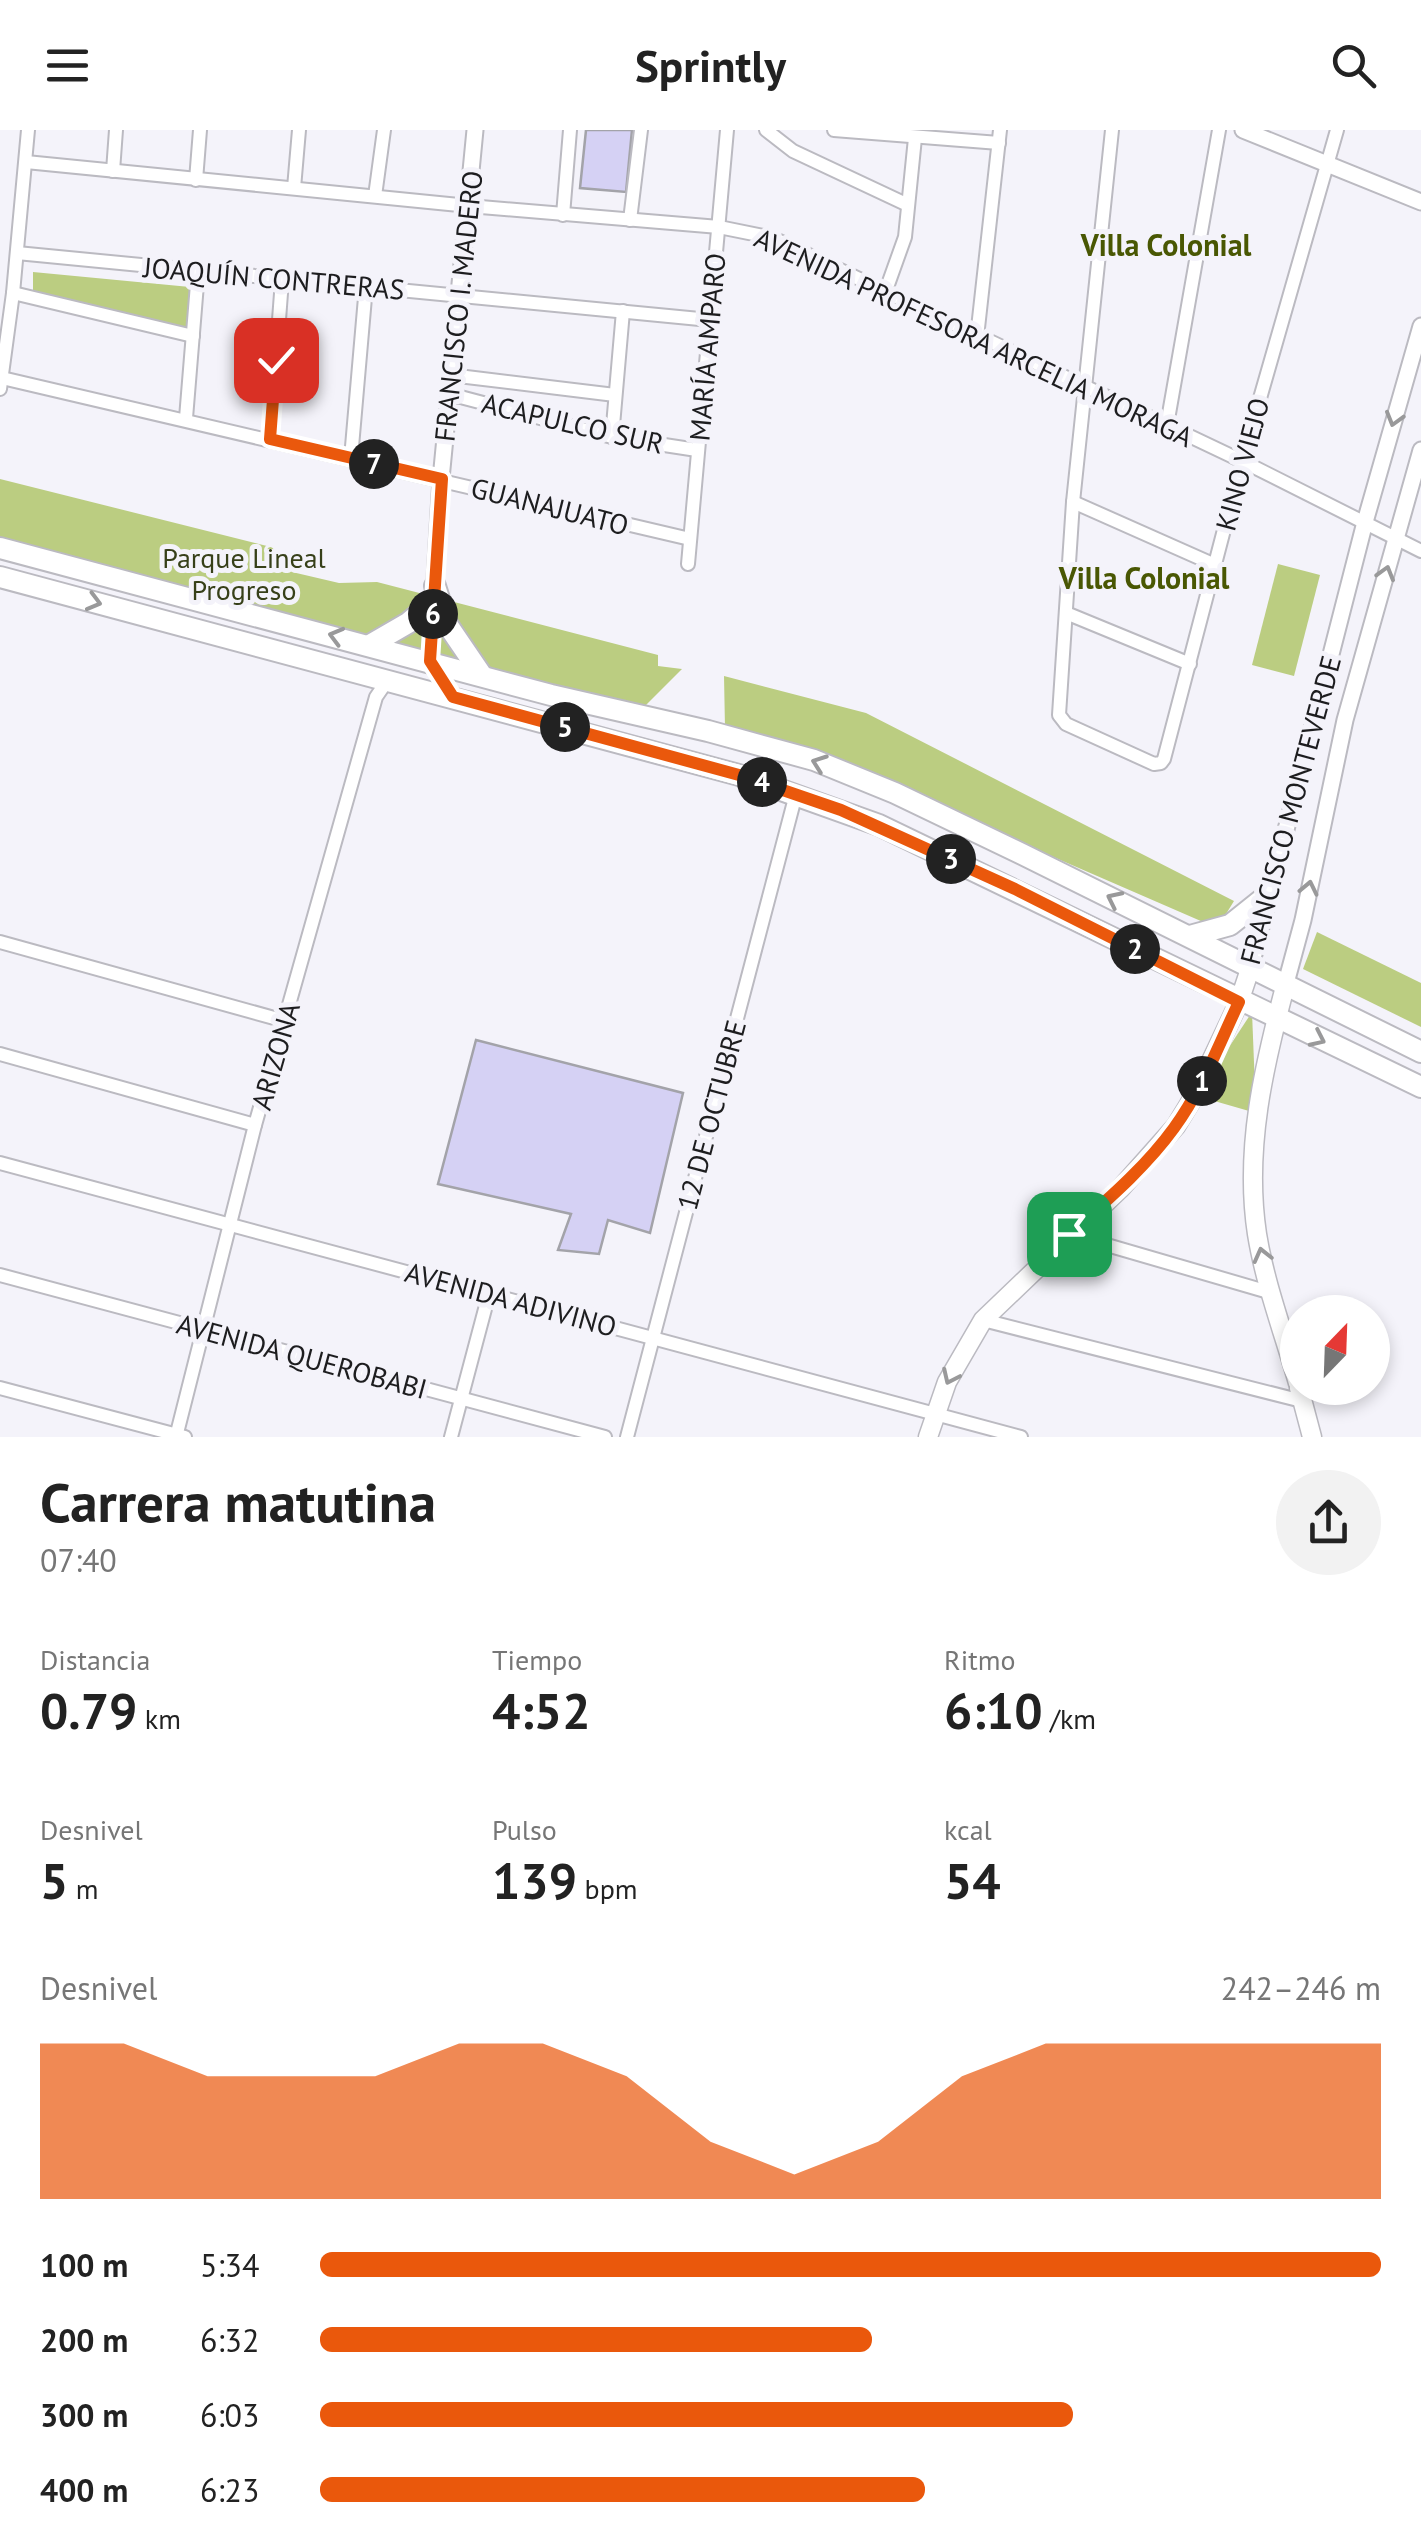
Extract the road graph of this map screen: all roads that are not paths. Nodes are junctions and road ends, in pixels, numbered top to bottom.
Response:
1 (28, 130) edge
2 (116, 130) edge
3 (200, 130) edge
4 (300, 130) edge
5 (384, 130) edge
6 (475, 130) edge
7 (570, 130) edge
8 (641, 130) edge
9 (727, 130) edge
10 (766, 130) edge
11 (834, 130) edge
12 (1112, 130) edge
13 (1218, 130) edge
14 (1243, 130) edge
15 (1337, 130) edge
16 (999, 136) edge
17 (915, 138) junction
18 (26, 162) junction
19 (1326, 164) junction
20 (112, 171) junction
21 (196, 180) junction
22 (294, 188) junction
23 (375, 196) junction
24 (1421, 202) edge
25 (908, 205) junction
26 (469, 206) junction
27 (563, 214) junction
28 (630, 220) junction
29 (719, 227) junction
30 (17, 254) junction
31 (198, 272) junction
32 (282, 280) junction
33 (366, 286) junction
34 (885, 292) junction
35 (14, 293) junction
36 (459, 295) junction
37 (622, 311) junction
38 (710, 320) junction
39 (1421, 326) edge
40 (193, 336) junction
41 (977, 336) junction
42 (450, 376) junction
43 (1, 384) edge
44 (1085, 386) junction
45 (450, 394) junction
46 (616, 395) junction
47 (186, 418) junction
48 (1167, 425) junction
49 (612, 437) junction
50 (270, 439) junction
51 (698, 450) junction
52 (1421, 450) edge
53 (351, 458) junction
54 (1242, 462) junction
55 (442, 479) junction
56 (1073, 502) junction
57 (1365, 522) junction
58 (690, 539) junction
59 (1396, 539) junction
60 (0, 548) edge
61 (1421, 551) edge
62 (688, 564) dead end
63 (1215, 565) junction
64 (0, 577) edge
65 (434, 594) junction
66 (1066, 612) junction
67 (370, 644) junction
68 (430, 661) junction
69 (1190, 664) junction
70 (481, 674) junction
71 (387, 681) junction
72 (453, 697) junction
73 (796, 794) junction
74 (1270, 893) junction
75 (1190, 936) junction
76 (0, 942) edge
77 (1251, 966) junction
78 (1286, 983) junction
79 (1239, 1002) junction
80 (1276, 1019) junction
81 (285, 1021) junction
82 (1421, 1052) edge
83 (0, 1054) edge
84 (1421, 1087) edge
85 (255, 1125) junction
86 (0, 1163) edge
87 (231, 1224) junction
88 (1069, 1234) junction
89 (0, 1275) edge
90 (1272, 1293) junction
91 (489, 1294) junction
92 (983, 1320) junction
93 (1280, 1321) edge
94 (204, 1330) junction
95 (655, 1337) junction
96 (1280, 1386) edge
97 (0, 1388) edge
98 (461, 1398) junction
99 (1304, 1405) edge
100 (934, 1414) junction
101 (179, 1436) edge
102 (451, 1437) edge
103 (605, 1437) edge
104 (627, 1437) edge
105 (928, 1437) edge
106 (1021, 1437) edge
107 (1312, 1437) edge

1 - 18 street
2 - 20 street
3 - 21 street
4 - 22 street
5 - 23 street
6 - 26 street, FRANCISCO I. MADERO
7 - 27 street
8 - 28 street
9 - 29 street, MARÍA AMPARO
10 - 25 street
11 - 17 street
12 - 44 street
13 - 48 street
14 - 19 street
15 - 19 street, KINO VIEJO
16 - 17 street
16 - 41 street
17 - 25 street
18 - 20 street, AVENIDA PROFESORA ARCELIA MORAGA
18 - 30 street
19 - 24 street
19 - 54 street, KINO VIEJO
20 - 21 street, AVENIDA PROFESORA ARCELIA MORAGA
21 - 22 street, AVENIDA PROFESORA ARCELIA MORAGA
22 - 23 street, AVENIDA PROFESORA ARCELIA MORAGA
23 - 26 street, AVENIDA PROFESORA ARCELIA MORAGA
25 - 34 street
26 - 27 street, AVENIDA PROFESORA ARCELIA MORAGA
26 - 36 street, FRANCISCO I. MADERO
27 - 28 street, AVENIDA PROFESORA ARCELIA MORAGA
28 - 29 street, AVENIDA PROFESORA ARCELIA MORAGA
29 - 34 street, AVENIDA PROFESORA ARCELIA MORAGA
29 - 38 street, MARÍA AMPARO
30 - 31 street, JOAQUÍN CONTRERAS
30 - 35 street
31 - 32 street, JOAQUÍN CONTRERAS
31 - 40 street
32 - 33 street, JOAQUÍN CONTRERAS
32 - 50 street
33 - 36 street, JOAQUÍN CONTRERAS
33 - 53 street
34 - 41 street, AVENIDA PROFESORA ARCELIA MORAGA
35 - 40 street
35 - 43 street
36 - 37 street, JOAQUÍN CONTRERAS
36 - 42 street, FRANCISCO I. MADERO
37 - 38 street, JOAQUÍN CONTRERAS
37 - 46 street
38 - 51 street, MARÍA AMPARO
39 -> 57 street, FRANCISCO MONTEVERDE
40 - 47 street
41 - 44 street, AVENIDA PROFESORA ARCELIA MORAGA
42 - 45 street, FRANCISCO I. MADERO
42 - 46 street
43 - 47 street, GUANAJUATO
44 - 48 street, AVENIDA PROFESORA ARCELIA MORAGA
44 - 56 street
45 - 49 street, ACAPULCO SUR
45 - 55 street, FRANCISCO I. MADERO
46 - 49 street
47 - 50 street, GUANAJUATO
48 - 54 street, AVENIDA PROFESORA ARCELIA MORAGA
49 - 51 street, ACAPULCO SUR
50 - 53 street, GUANAJUATO
51 - 58 street, MARÍA AMPARO
52 - 59 street
53 - 55 street, GUANAJUATO
54 - 57 street, AVENIDA PROFESORA ARCELIA MORAGA
54 - 63 street, KINO VIEJO
55 - 58 street, GUANAJUATO
55 - 65 street, FRANCISCO I. MADERO
56 - 63 street
56 - 66 street
57 - 59 street, AVENIDA PROFESORA ARCELIA MORAGA
57 - 74 street, FRANCISCO MONTEVERDE
58 - 62 street, MARÍA AMPARO
59 - 61 street, AVENIDA PROFESORA ARCELIA MORAGA
78 -> 59 street
67 -> 60 main road
63 - 69 street, KINO VIEJO
64 -> 71 main road
65 - 67 main road
65 - 68 street, FRANCISCO I. MADERO
65 - 70 main road
66 - 69 street
66 - 69 street, KINO VIEJO
67 - 68 main road
68 - 70 main road
68 - 71 main road
68 - 72 main road
75 -> 70 main road
71 - 72 main road
71 - 81 street, ARIZONA
72 - 73 main road
73 - 79 main road
73 - 95 street, 12 DE OCTUBRE
74 - 75 main road
74 - 77 street, FRANCISCO MONTEVERDE
75 - 77 main road
76 - 81 street
77 - 78 main road
77 - 79 main road, FRANCISCO MONTEVERDE
78 - 80 main road
78 - 82 main road
79 - 80 main road
79 - 88 main road, FRANCISCO MONTEVERDE
80 -> 84 main road
90 -> 80 main road
81 - 85 street, ARIZONA
83 - 85 street
85 - 87 street, ARIZONA
86 - 87 street, AVENIDA ADIVINO
87 - 91 street, AVENIDA ADIVINO
87 - 94 street, ARIZONA
88 - 90 street
88 - 92 main road, FRANCISCO MONTEVERDE
89 - 94 street, AVENIDA QUEROBABI
90 - 93 main road
91 - 95 street, AVENIDA ADIVINO
91 - 98 street
92 - 96 street
92 -> 100 main road, FRANCISCO MONTEVERDE
94 - 98 street, AVENIDA QUEROBABI
94 - 101 street, ARIZONA
95 - 100 street, AVENIDA ADIVINO
95 - 104 street, 12 DE OCTUBRE
97 - 101 street
98 - 102 street
98 - 103 street, AVENIDA QUEROBABI
99 - 107 main road
100 - 105 main road, FRANCISCO MONTEVERDE
100 - 106 street, AVENIDA ADIVINO

